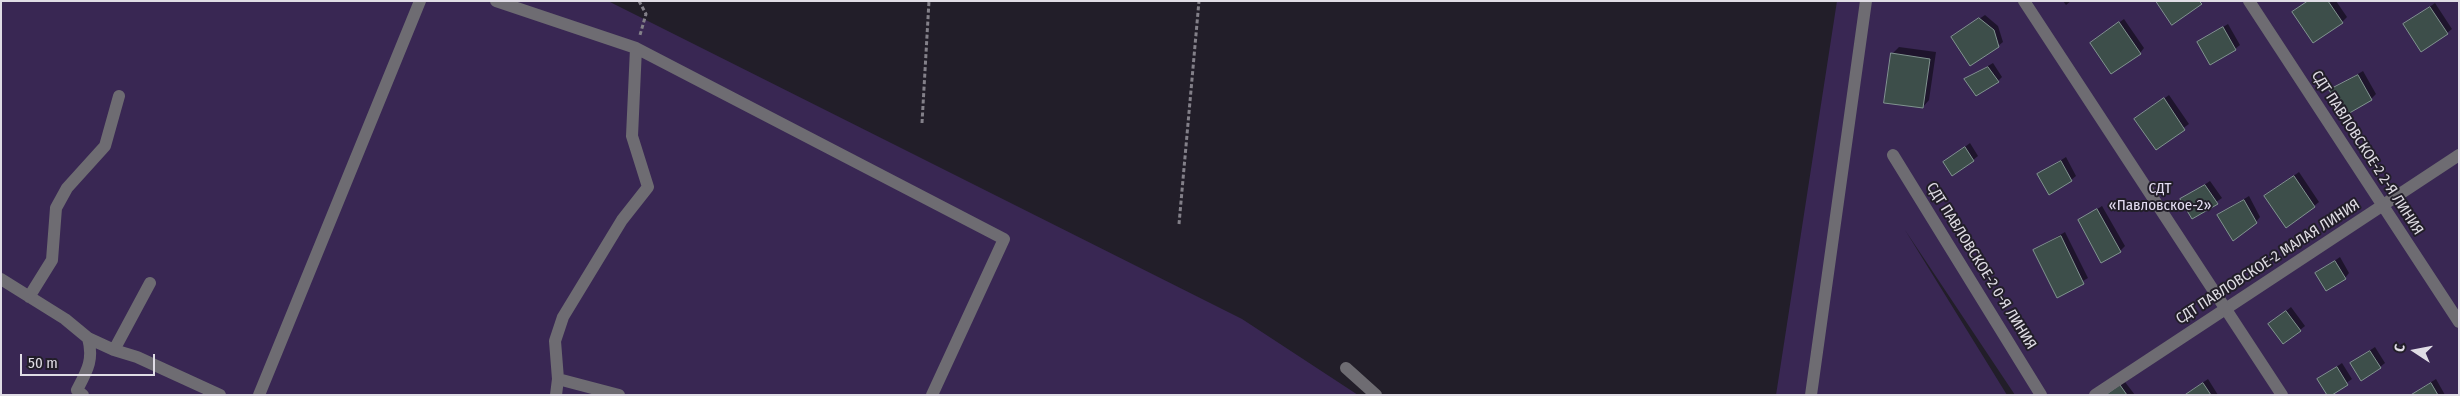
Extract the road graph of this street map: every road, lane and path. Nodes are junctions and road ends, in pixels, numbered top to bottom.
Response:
1 (420, 1) edge
2 (496, 1) edge
3 (639, 1) edge
4 (929, 1) edge
5 (1199, 1) edge
6 (1866, 1) edge
7 (2024, 1) edge
8 (2249, 1) edge
9 (636, 48) junction
10 (119, 96) dead end
11 (922, 123) dead end
12 (1893, 155) dead end
13 (2459, 155) edge
14 (2382, 206) junction
15 (1179, 224) dead end
16 (1, 279) edge
17 (150, 283) dead end
18 (30, 297) junction
19 (2226, 309) junction
20 (2459, 322) edge
21 (88, 338) junction
22 (114, 350) junction
23 (1346, 368) dead end
24 (558, 379) junction
25 (76, 393) edge
26 (220, 395) edge
27 (259, 395) edge
28 (556, 395) edge
29 (619, 395) edge
30 (932, 395) edge
31 (1376, 395) edge
32 (1811, 395) edge
33 (2041, 395) edge
34 (2095, 395) edge
35 (2282, 395) edge

1 - 27 street
2 - 9 street
3 - 9 path
4 - 11 path
5 - 15 path
6 - 32 street
7 - 19 street
8 - 14 street, СДТ ПАВЛОВСКОЕ-2 2-Я ЛИНИЯ
9 - 24 street
9 - 30 street
10 - 18 street
12 - 33 street, СДТ ПАВЛОВСКОЕ-2 0-Я ЛИНИЯ
13 - 14 street, СДТ ПАВЛОВСКОЕ-2 МАЛАЯ ЛИНИЯ
14 - 19 street, СДТ ПАВЛОВСКОЕ-2 МАЛАЯ ЛИНИЯ
14 - 20 street, СДТ ПАВЛОВСКОЕ-2 2-Я ЛИНИЯ
16 - 18 street
17 - 22 street
18 - 21 street
19 - 34 street, СДТ ПАВЛОВСКОЕ-2 МАЛАЯ ЛИНИЯ
19 - 35 street
21 - 22 street
21 - 25 street
22 - 26 street
23 - 31 street
24 - 28 street
24 - 29 street

